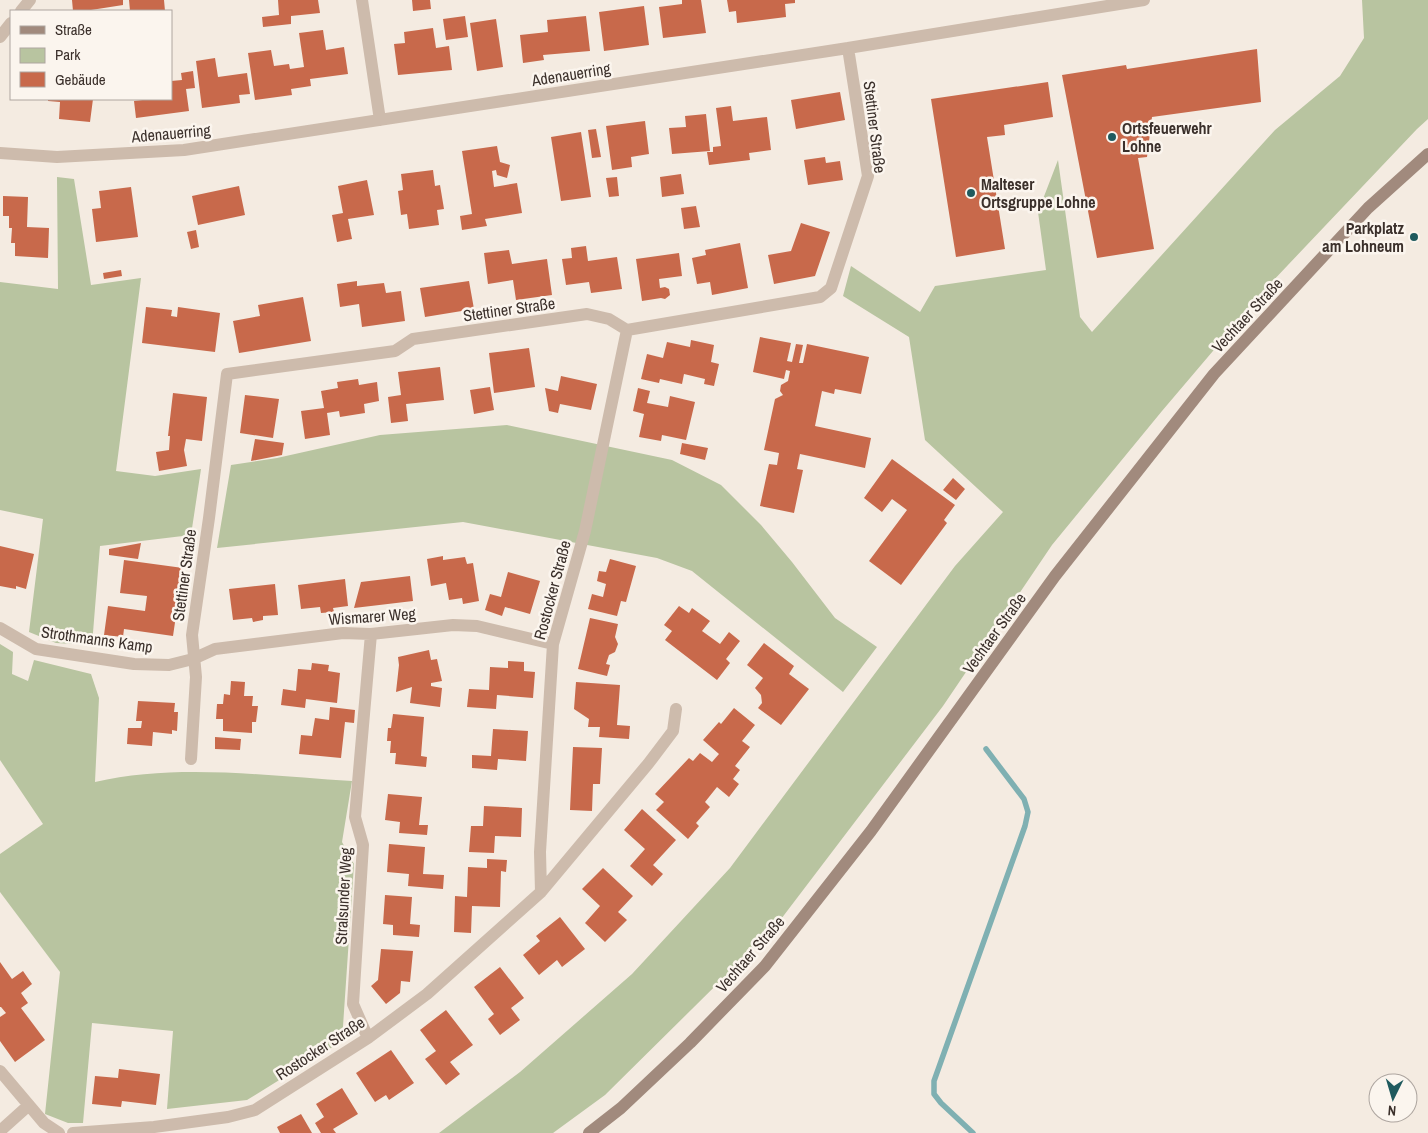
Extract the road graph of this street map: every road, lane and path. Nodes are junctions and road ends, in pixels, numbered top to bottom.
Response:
1 (30, 0) edge
2 (362, 0) edge
3 (1144, 0) edge
4 (22, 10) edge
5 (10, 24) edge
6 (0, 36) edge
7 (848, 48) junction
8 (380, 120) junction
9 (0, 153) edge
10 (1428, 154) edge
11 (627, 330) junction
12 (0, 628) edge
13 (371, 634) junction
14 (553, 644) junction
15 (193, 659) junction
16 (676, 709) dead end
17 (190, 758) dead end
18 (541, 892) junction
19 (368, 1038) junction
20 (0, 1071) edge
21 (29, 1105) junction
22 (0, 1131) edge
23 (59, 1133) edge
24 (73, 1133) edge
25 (589, 1133) edge

1 - 4 street
2 - 8 street
3 - 7 street, Adenauerring
5 - 6 street
7 - 8 street, Adenauerring
7 - 11 street, Stettiner Straße
8 - 9 street, Adenauerring
10 - 25 main road, Vechtaer Straße
11 - 14 street, Rostocker Straße
11 - 15 street, Stettiner Straße
12 - 15 street, Strothmanns Kamp
13 - 14 street, Wismarer Weg
13 - 15 street, Wismarer Weg
13 - 19 street, Stralsunder Weg
14 - 18 street, Rostocker Straße
15 - 17 street
16 - 18 street, Rostocker Straße
18 - 19 street, Rostocker Straße
19 - 24 street, Rostocker Straße
20 - 21 street
21 - 22 street
21 - 23 street

